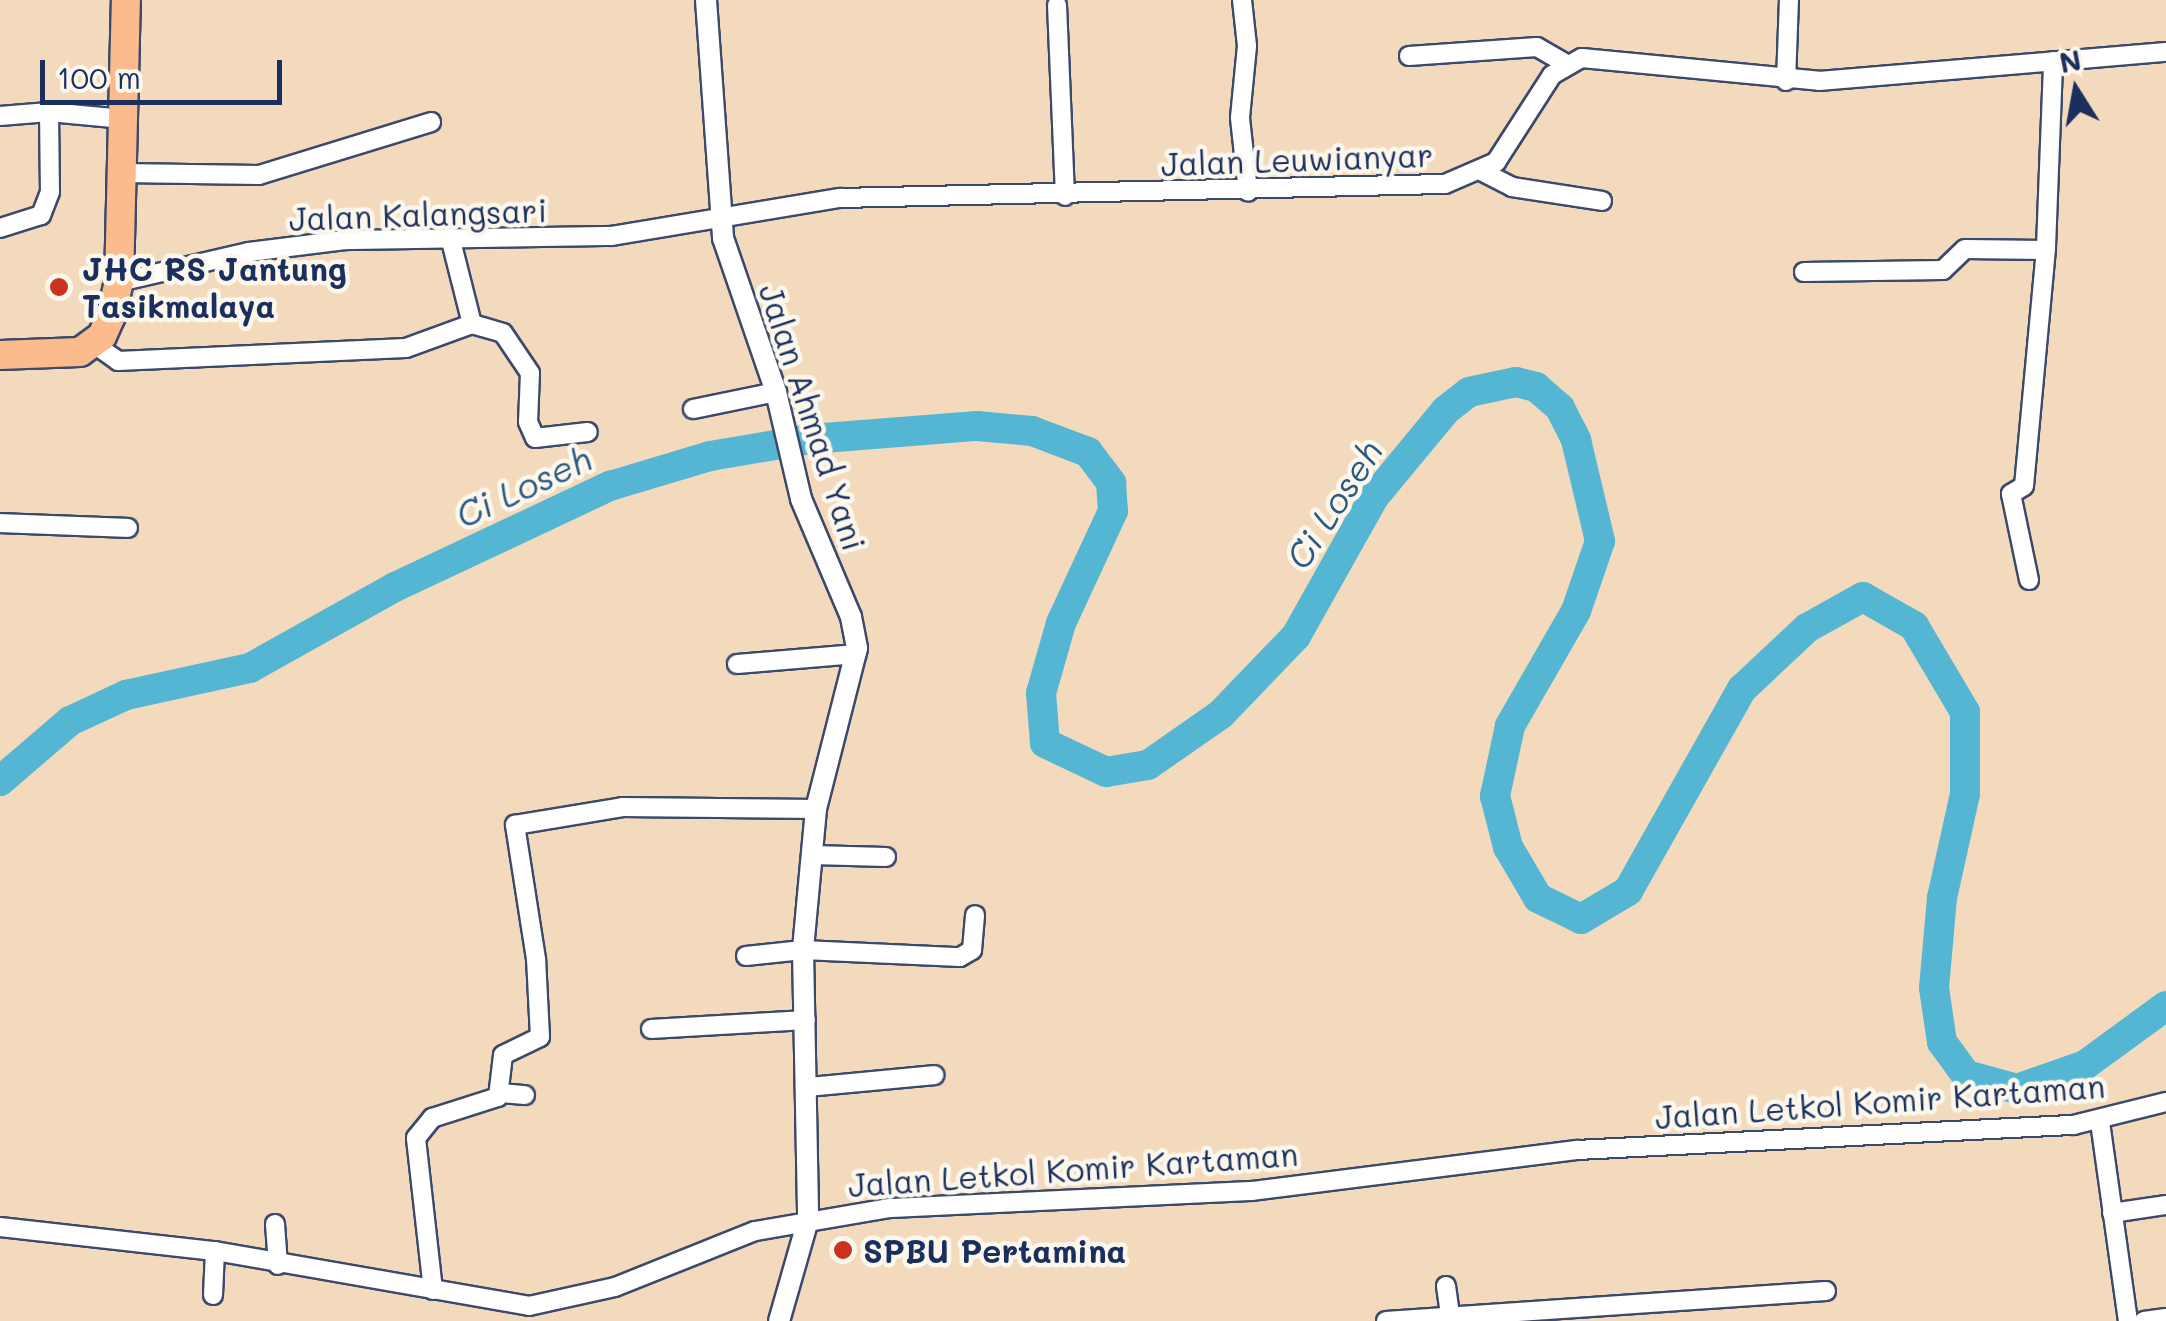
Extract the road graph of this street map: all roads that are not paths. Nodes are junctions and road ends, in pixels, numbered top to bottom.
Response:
1 (126, 0) edge
2 (706, 0) edge
3 (1242, 0) edge
4 (1788, 0) edge
5 (1058, 5) dead end
6 (2166, 52) edge
7 (1410, 56) dead end
8 (2053, 60) junction
9 (1567, 64) junction
10 (1786, 81) junction
11 (49, 112) junction
12 (0, 116) edge
13 (124, 119) junction
14 (431, 122) dead end
15 (1483, 172) junction
16 (122, 174) junction
17 (1248, 192) junction
18 (1065, 196) junction
19 (1602, 201) dead end
20 (720, 213) junction
21 (0, 228) edge
22 (450, 238) junction
23 (2045, 250) junction
24 (1804, 272) dead end
25 (119, 282) junction
26 (472, 324) junction
27 (94, 344) junction
28 (0, 355) edge
29 (776, 392) junction
30 (693, 409) dead end
31 (588, 432) dead end
32 (0, 523) edge
33 (128, 528) dead end
34 (2029, 580) dead end
35 (857, 654) junction
36 (736, 664) dead end
37 (816, 808) junction
38 (812, 855) junction
39 (886, 857) dead end
40 (975, 915) dead end
41 (804, 950) junction
42 (746, 956) dead end
43 (806, 1020) junction
44 (651, 1029) dead end
45 (934, 1075) dead end
46 (808, 1087) junction
47 (501, 1093) junction
48 (525, 1095) dead end
49 (2166, 1102) edge
50 (2100, 1122) junction
51 (2166, 1205) edge
52 (2112, 1213) junction
53 (808, 1220) junction
54 (274, 1224) dead end
55 (0, 1229) edge
56 (215, 1251) junction
57 (278, 1264) junction
58 (1446, 1286) dead end
59 (434, 1290) junction
60 (1826, 1291) dead end
61 (213, 1295) dead end
62 (1450, 1313) junction
63 (524, 1314) edge
64 (2166, 1318) edge
65 (779, 1321) edge
66 (1386, 1321) edge
67 (2128, 1321) edge
68 (2144, 1321) edge

1 - 13 highway
2 - 20 street, Jalan Ahmad Yani
3 - 17 street
4 - 10 street
5 - 18 street
6 - 8 street
7 - 9 street
8 - 10 street
8 - 23 street
9 - 10 street
9 - 15 street
11 - 12 street
11 - 13 street
11 - 21 street
13 - 16 highway
14 - 16 street
15 - 17 street, Jalan Leuwianyar
15 - 19 street
16 - 25 highway
17 - 18 street, Jalan Leuwianyar
18 - 20 street, Jalan Leuwianyar
20 - 22 street, Jalan Kalangsari
20 - 29 street, Jalan Ahmad Yani
22 - 25 street, Jalan Kalangsari
22 - 26 street
23 - 24 street
23 - 34 street
25 - 27 highway
26 - 27 street
26 - 31 street
27 - 28 highway
29 - 30 street
29 - 35 street, Jalan Ahmad Yani
32 - 33 street
35 - 36 street
35 - 37 street, Jalan Ahmad Yani
37 - 38 street, Jalan Ahmad Yani
37 - 47 street
38 - 39 street
38 - 41 street, Jalan Ahmad Yani
40 - 41 street
41 - 42 street
41 - 43 street, Jalan Ahmad Yani
43 - 44 street
43 - 46 street, Jalan Ahmad Yani
45 - 46 street
46 - 53 street, Jalan Ahmad Yani
47 - 48 street
47 - 59 street
49 - 50 street, Jalan Letkol Komir Kartaman
50 - 52 street
50 - 53 street, Jalan Letkol Komir Kartaman
51 - 52 street
52 - 67 street
53 - 63 street, Jalan Letkol Komir Kartaman
53 - 65 street, Jalan Ahmad Yani
54 - 57 street
55 - 56 street, Jalan Letkol Komir Kartaman
56 - 57 street, Jalan Letkol Komir Kartaman
56 - 61 street
57 - 59 street, Jalan Letkol Komir Kartaman
58 - 62 street
59 - 63 street, Jalan Letkol Komir Kartaman
60 - 62 street
62 - 66 street
64 - 68 street

